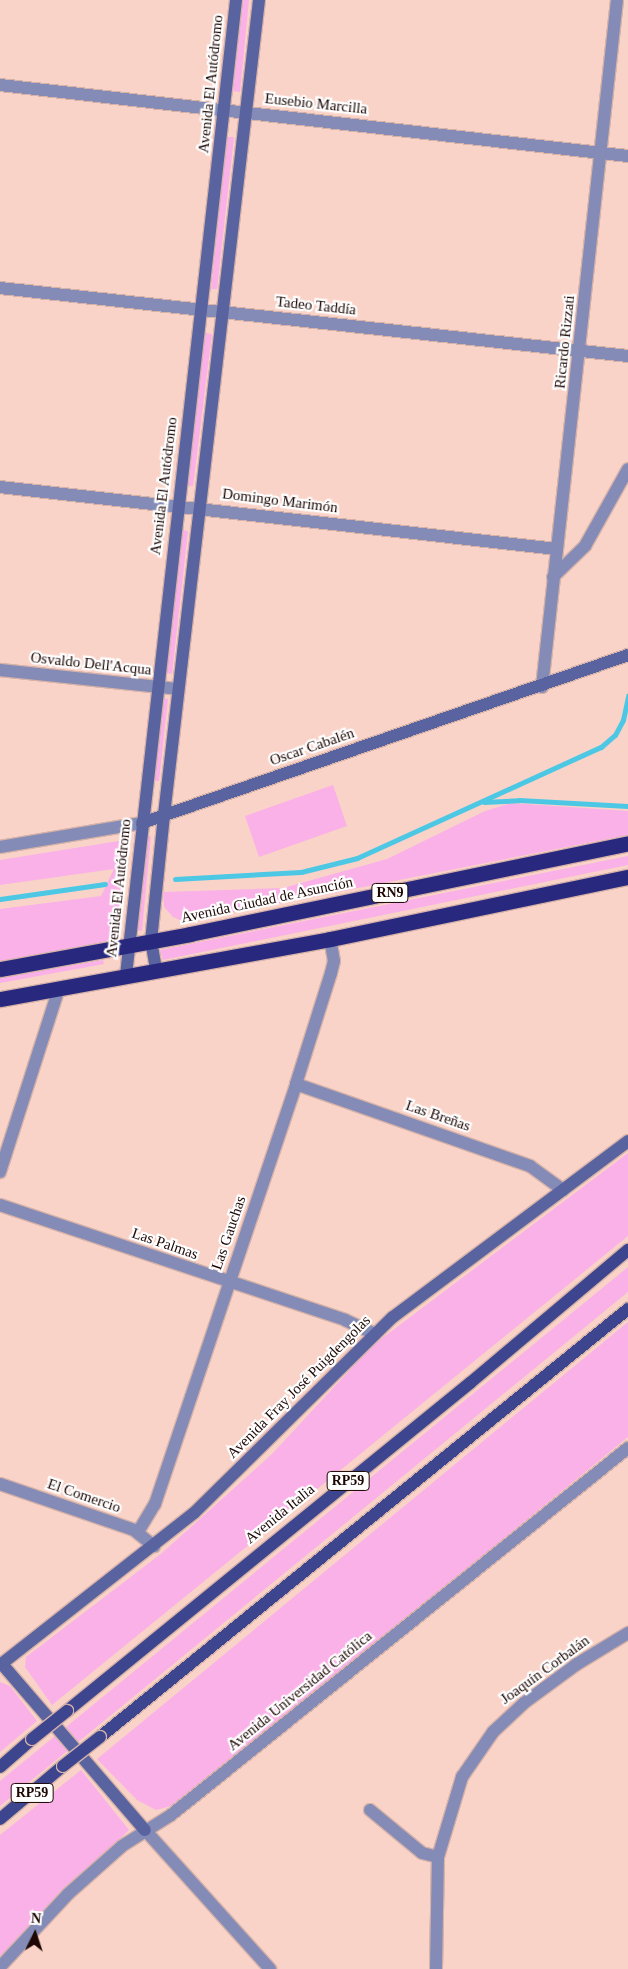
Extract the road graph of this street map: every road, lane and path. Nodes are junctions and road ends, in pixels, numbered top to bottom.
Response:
1 (236, 0) edge
2 (259, 0) edge
3 (617, 0) edge
4 (0, 85) edge
5 (225, 110) junction
6 (247, 113) junction
7 (601, 152) junction
8 (628, 156) edge
9 (0, 288) edge
10 (202, 311) junction
11 (225, 313) junction
12 (580, 350) junction
13 (628, 356) edge
14 (628, 469) edge
15 (0, 487) edge
16 (178, 506) junction
17 (199, 507) junction
18 (557, 549) junction
19 (553, 577) junction
20 (628, 655) edge
21 (0, 670) edge
22 (542, 686) junction
23 (158, 688) junction
24 (178, 690) junction
25 (164, 815) junction
26 (142, 823) junction
27 (628, 843) edge
28 (0, 847) edge
29 (628, 877) edge
30 (330, 939) junction
31 (151, 941) junction
32 (131, 945) junction
33 (0, 969) edge
34 (156, 969) junction
35 (126, 975) junction
36 (59, 988) junction
37 (0, 999) edge
38 (296, 1084) junction
39 (628, 1141) edge
40 (0, 1172) edge
41 (563, 1190) junction
42 (0, 1205) edge
43 (628, 1250) edge
44 (229, 1283) junction
45 (628, 1310) edge
46 (375, 1334) junction
47 (628, 1448) edge
48 (0, 1484) edge
49 (138, 1532) junction
50 (154, 1546) junction
51 (628, 1633) edge
52 (1, 1664) edge
53 (0, 1767) edge
54 (370, 1810) dead end
55 (0, 1819) edge
56 (146, 1830) junction
57 (438, 1857) junction
58 (0, 1967) edge
59 (270, 1969) edge
60 (436, 1969) edge

1 - 5 street, Avenida El Autódromo
2 - 6 street
3 - 7 street, Ricardo Rizzati
4 - 5 street, Eusebio Marcilla
5 - 6 street, Eusebio Marcilla
5 - 10 street, Avenida El Autódromo
6 - 7 street, Eusebio Marcilla
6 - 11 street
7 - 8 street, Eusebio Marcilla
7 - 12 street, Ricardo Rizzati
9 - 10 street, Tadeo Taddía
10 - 11 street, Tadeo Taddía
10 - 16 street, Avenida El Autódromo
11 - 12 street, Tadeo Taddía
11 - 17 street
12 - 13 street, Tadeo Taddía
12 - 18 street, Ricardo Rizzati
14 - 19 street
15 - 16 street, Domingo Marimón
16 - 17 street, Domingo Marimón
16 - 23 street, Avenida El Autódromo
17 - 18 street, Domingo Marimón
17 - 24 street
18 - 19 street, Ricardo Rizzati
19 - 22 street, Ricardo Rizzati
20 - 22 street, Oscar Cabalén
21 - 23 street, Osvaldo Dell'Acqua
22 - 25 street, Oscar Cabalén
23 - 24 street, Osvaldo Dell'Acqua
23 - 26 street, Avenida El Autódromo
24 - 25 street
25 - 26 street, Oscar Cabalén
25 - 31 street
26 - 28 street, Oscar Cabalén
26 - 32 street, Avenida El Autódromo
27 - 31 highway, Avenida Ciudad de Asunción / RN9
29 - 30 highway, RN9
30 - 34 highway, RN9
30 - 38 street, Las Gauchas
31 - 32 highway, Avenida Ciudad de Asunción / RN9
31 - 34 street
32 - 33 highway, Avenida Ciudad de Asunción / RN9
32 - 35 street, Avenida El Autódromo
34 - 35 highway, RN9
35 - 36 highway, RN9
36 - 37 highway, RN9
36 - 40 street
38 - 41 street, Las Breñas
38 - 44 street, Las Gauchas
39 - 41 street, Avenida Fray José Puigdengolas
41 - 46 street, Avenida Fray José Puigdengolas
42 - 44 street, Las Palmas
43 - 53 main road, Avenida Italia / RP59, bridge
44 - 46 street, Las Palmas
44 - 49 street, Las Gauchas
45 - 55 main road, RP59, bridge
46 - 50 street, Avenida Fray José Puigdengolas
47 - 56 street, Avenida Universidad Católica
48 - 49 street, El Comercio
49 - 50 street, El Comercio
50 - 52 street, Avenida Fray José Puigdengolas
51 - 57 street, Joaquín Corbalán
52 - 56 street
54 - 57 street
56 - 58 street, Avenida Universidad Católica
56 - 59 street
57 - 60 street, Joaquín Corbalán

